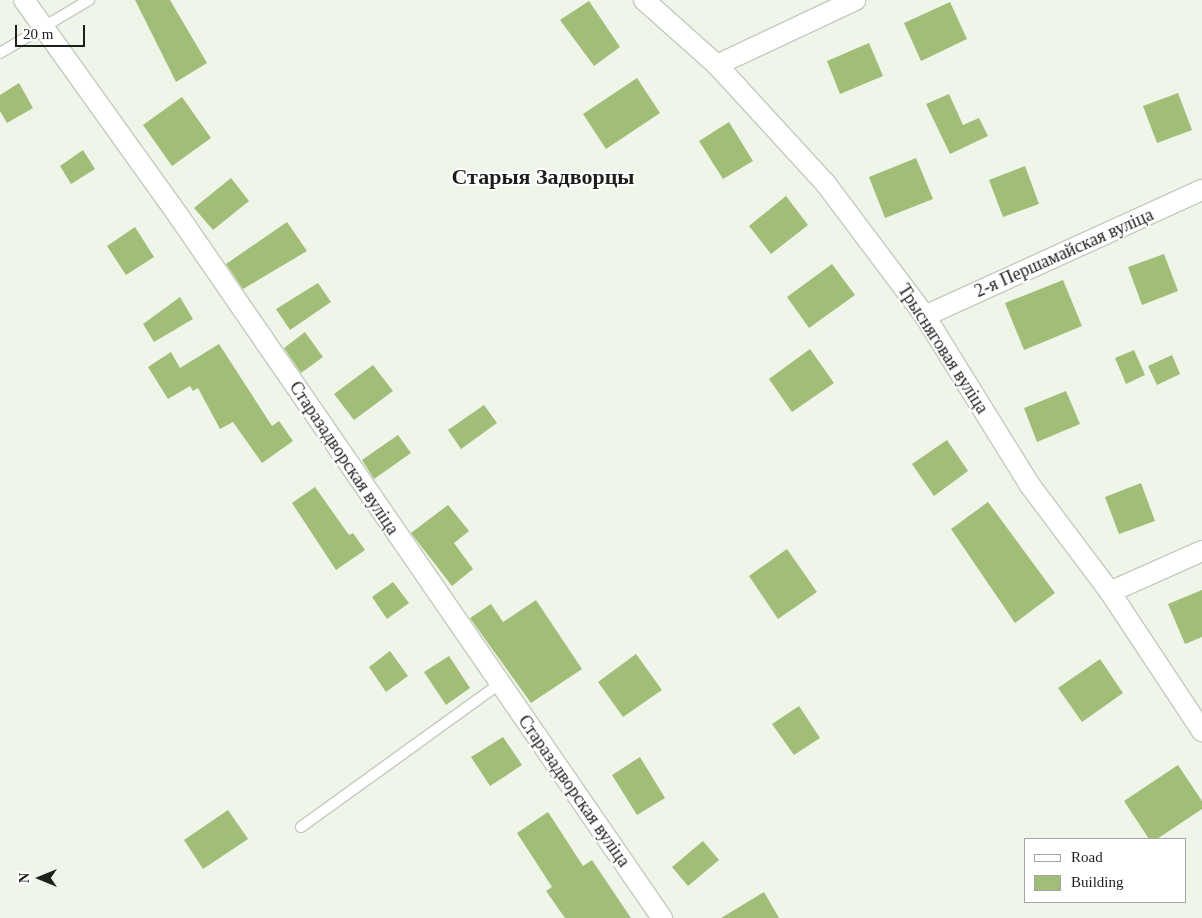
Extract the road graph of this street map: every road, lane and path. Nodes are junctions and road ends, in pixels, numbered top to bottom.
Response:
1 (24, 0) edge
2 (89, 0) edge
3 (644, 0) edge
4 (854, 0) edge
5 (42, 29) junction
6 (0, 53) edge
7 (718, 65) junction
8 (1202, 190) edge
9 (925, 316) junction
10 (1202, 551) edge
11 (1110, 592) junction
12 (499, 684) junction
13 (1202, 732) edge
14 (300, 826) dead end
15 (662, 918) edge

1 - 5 street, Старазадворская вуліца
2 - 5 lane
3 - 7 street, Трысняговая вуліца
4 - 7 street
5 - 6 lane
5 - 12 street, Старазадворская вуліца
7 - 9 street, Трысняговая вуліца
8 - 9 street, 2-я Першамайская вуліца
9 - 11 street, Трысняговая вуліца
10 - 11 street
11 - 13 street, Трысняговая вуліца
12 - 14 lane
12 - 15 street, Старазадворская вуліца

